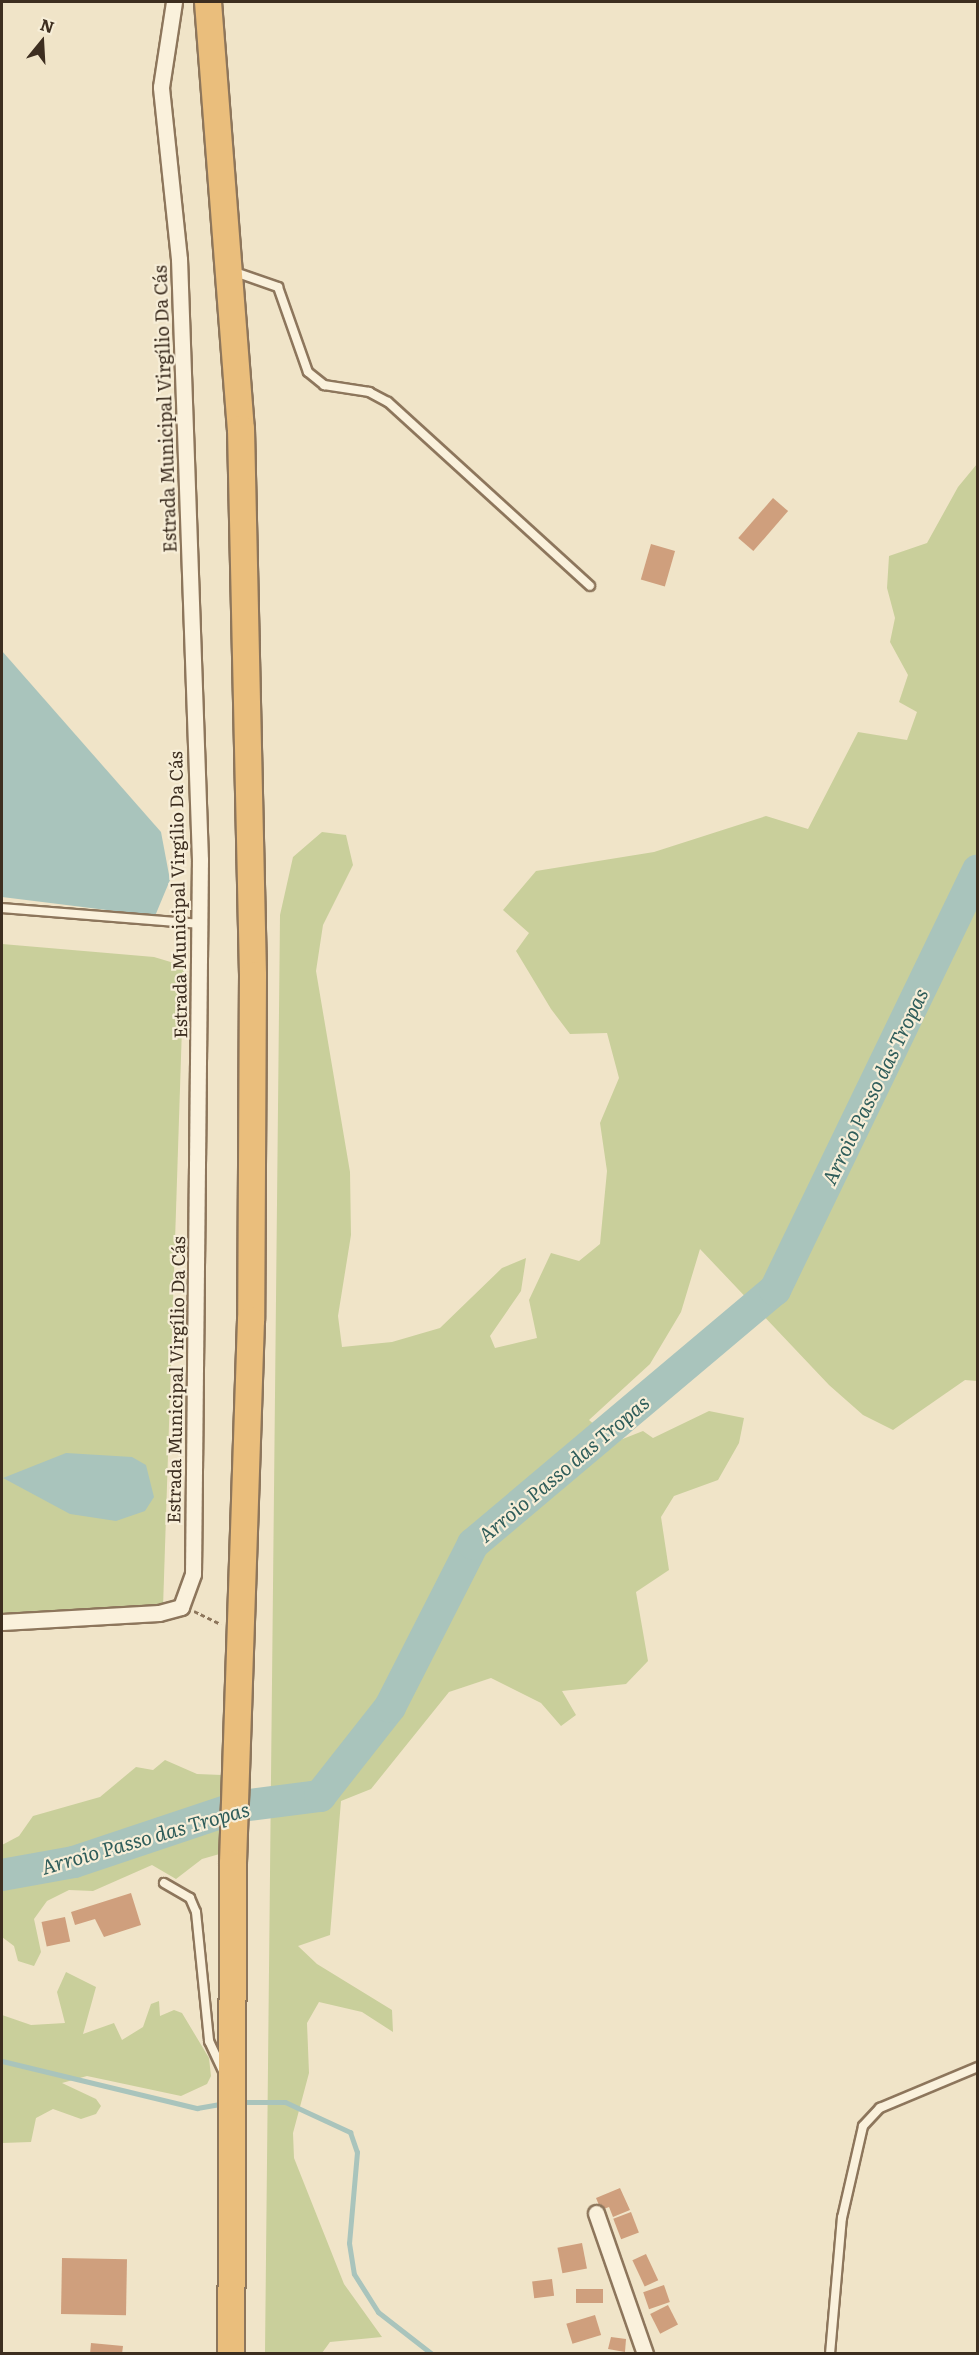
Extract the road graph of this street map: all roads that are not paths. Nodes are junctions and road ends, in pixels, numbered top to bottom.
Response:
1 (174, 2) edge
2 (196, 2) edge
3 (208, 2) edge
4 (226, 272) junction
5 (590, 586) dead end
6 (2, 908) edge
7 (201, 924) junction
8 (2, 1622) edge
9 (237, 1749) junction
10 (164, 1883) dead end
11 (978, 2067) edge
12 (236, 2084) junction
13 (596, 2213) dead end
14 (231, 2354) edge
15 (645, 2354) edge
16 (830, 2354) edge

1 - 7 street, Estrada Municipal Virgílio Da Cás
2 - 4 highway
3 - 4 highway
4 - 5 lane
4 - 9 highway
4 - 9 highway
6 - 7 lane
7 - 8 street, Estrada Municipal Virgílio Da Cás
9 - 12 highway
10 - 12 lane
11 - 16 lane
12 - 14 highway
13 - 15 street

